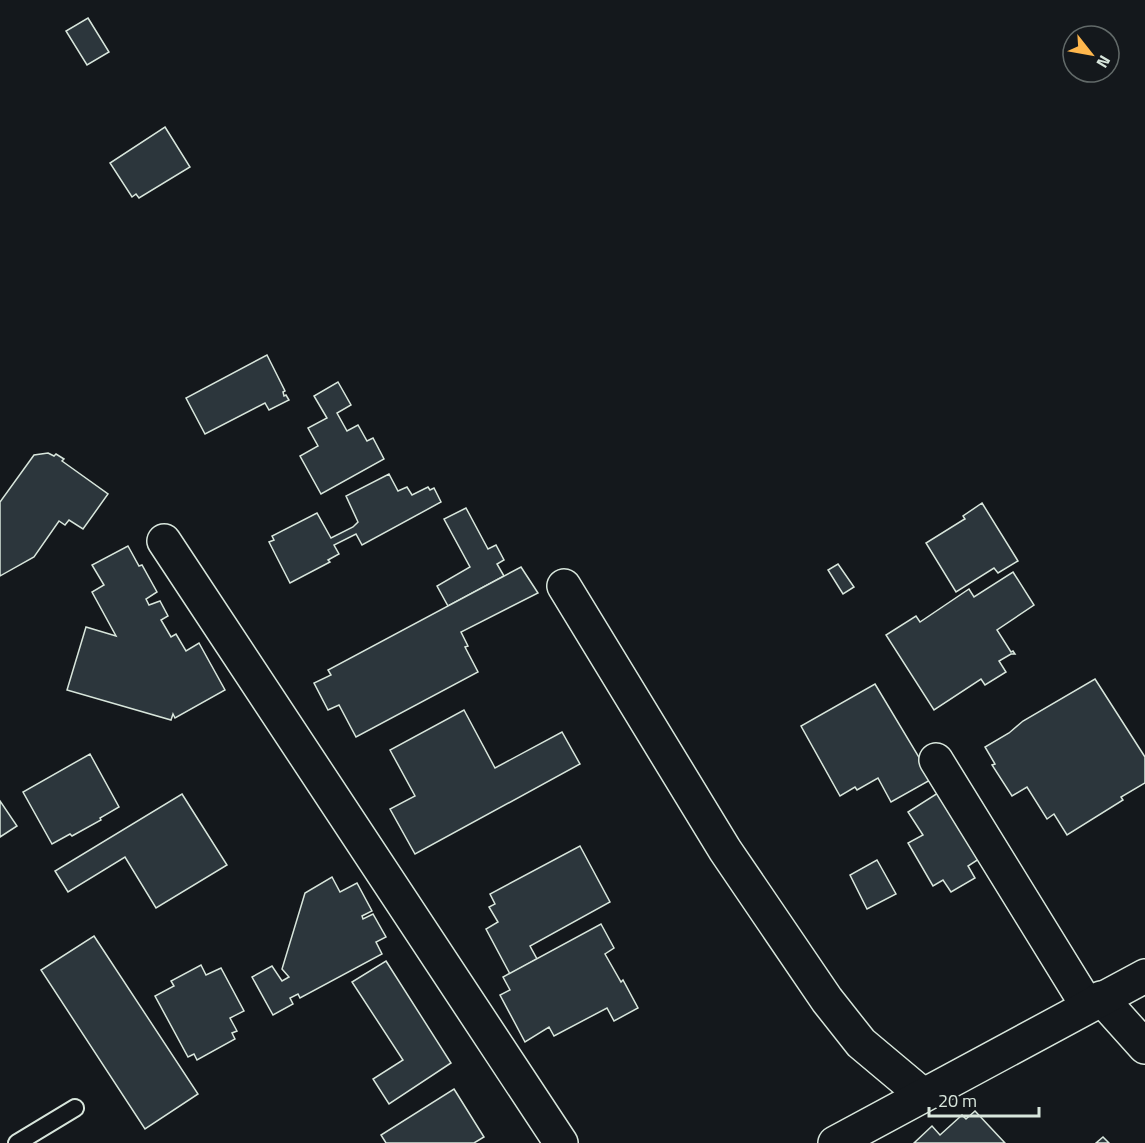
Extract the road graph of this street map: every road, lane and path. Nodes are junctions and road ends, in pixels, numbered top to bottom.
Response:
1 (164, 541) dead end
2 (564, 586) dead end
3 (936, 760) dead end
4 (1145, 976) edge
5 (1094, 1002) junction
6 (1145, 1047) edge
7 (923, 1095) junction
8 (75, 1108) dead end
9 (17, 1143) edge
10 (561, 1143) edge
11 (835, 1143) edge

1 - 10 street
2 - 7 street
3 - 5 street
4 - 5 street
5 - 6 street
5 - 7 street
7 - 11 street
8 - 9 lane

